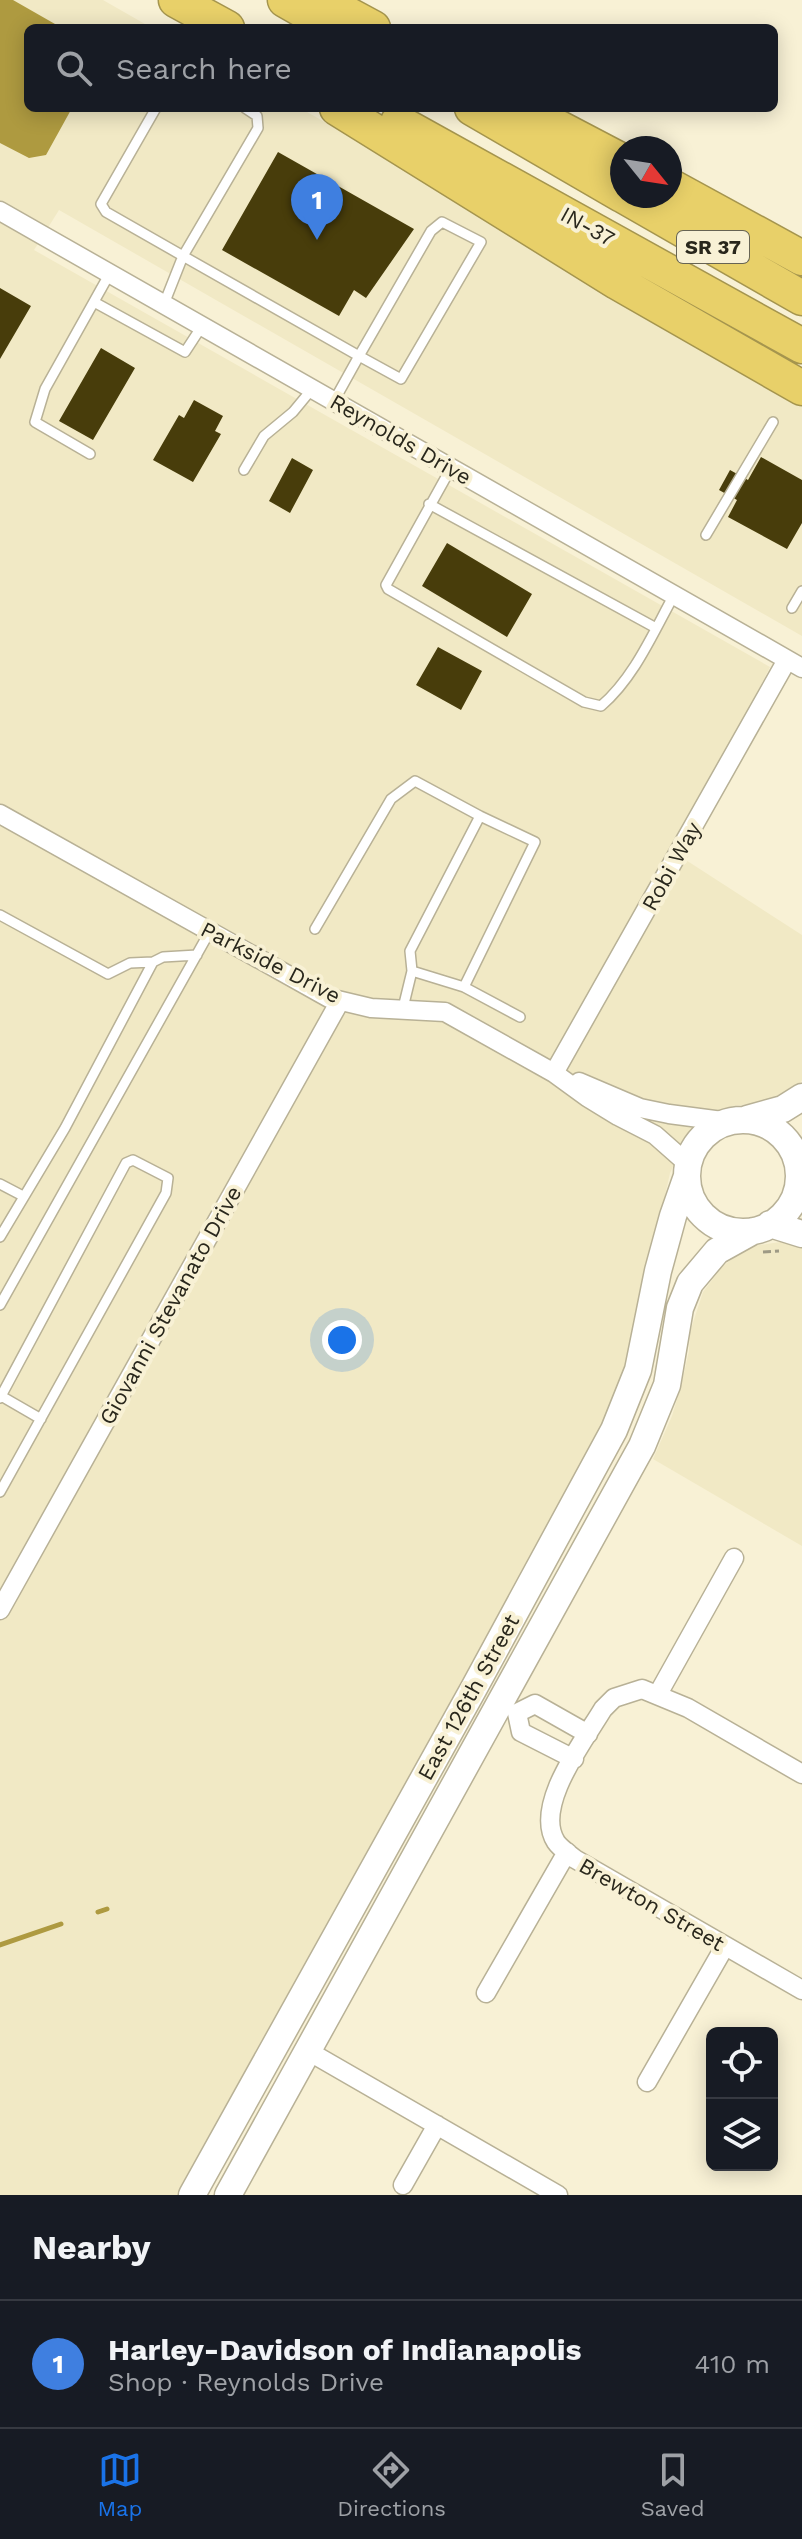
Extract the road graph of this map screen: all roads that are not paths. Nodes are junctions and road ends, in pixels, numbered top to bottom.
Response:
1 (175, 0) edge
2 (285, 0) edge
3 (321, 0) edge
4 (210, 24) edge
5 (220, 24) edge
6 (327, 24) edge
7 (366, 24) edge
8 (154, 112) edge
9 (251, 112) edge
10 (343, 112) edge
11 (380, 112) edge
12 (479, 112) edge
13 (529, 112) edge
14 (610, 155) edge
15 (610, 188) edge
16 (682, 193) edge
17 (644, 208) edge
18 (0, 211) edge
19 (183, 256) junction
20 (802, 258) edge
21 (110, 273) junction
22 (802, 298) edge
23 (94, 302) junction
24 (164, 304) junction
25 (202, 326) junction
26 (802, 346) edge
27 (359, 356) junction
28 (802, 388) edge
29 (312, 389) junction
30 (334, 401) junction
31 (773, 422) dead end
32 (90, 454) dead end
33 (451, 468) junction
34 (244, 470) dead end
35 (429, 504) junction
36 (706, 535) dead end
37 (802, 591) edge
38 (674, 595) junction
39 (792, 608) dead end
40 (656, 628) junction
41 (795, 664) edge
42 (0, 814) edge
43 (480, 816) junction
44 (0, 915) edge
45 (315, 929) dead end
46 (210, 931) junction
47 (197, 955) junction
48 (153, 962) junction
49 (412, 971) junction
50 (464, 987) junction
51 (340, 1001) junction
52 (403, 1008) junction
53 (520, 1017) dead end
54 (554, 1073) junction
55 (802, 1097) edge
56 (736, 1121) junction
57 (688, 1170) junction
58 (800, 1178) edge
59 (0, 1184) edge
60 (23, 1196) junction
61 (762, 1227) junction
62 (802, 1234) edge
63 (0, 1237) edge
64 (0, 1305) edge
65 (0, 1397) edge
66 (41, 1419) junction
67 (0, 1492) edge
68 (734, 1558) dead end
69 (0, 1610) edge
70 (474, 1688) junction
71 (658, 1694) junction
72 (508, 1708) junction
73 (588, 1734) junction
74 (574, 1759) junction
75 (802, 1774) edge
76 (567, 1852) junction
77 (725, 1946) junction
78 (802, 1990) edge
79 (486, 1993) dead end
80 (308, 2051) junction
81 (647, 2082) dead end
82 (437, 2125) junction
83 (403, 2185) dead end
84 (192, 2195) edge
85 (228, 2195) edge
86 (558, 2195) edge

1 - 4 highway
1 - 5 highway
2 - 6 highway
3 - 7 highway
8 - 19 lane
9 - 19 lane
10 - 28 highway
11 - 26 highway, IN-37 / SR 37
12 - 15 highway, IN-37 / SR 37
13 - 14 highway
16 - 20 highway
17 - 22 highway, IN-37 / SR 37
18 - 21 street, Reynolds Drive
19 - 24 lane
19 - 27 lane
21 - 23 lane
21 - 24 street, Reynolds Drive
23 - 25 lane
23 - 32 lane
24 - 25 street, Reynolds Drive
25 - 29 street, Reynolds Drive
27 - 27 lane
27 - 30 lane
29 - 30 street, Reynolds Drive
29 - 34 lane
30 - 33 street, Reynolds Drive
31 - 36 lane
33 - 35 lane
33 - 38 street, Reynolds Drive
35 - 40 lane
35 - 40 lane
37 - 39 lane
38 - 40 lane
38 - 41 street, Reynolds Drive
41 - 54 street, Robi Way
42 - 46 street, Parkside Drive
43 - 45 lane
43 - 49 lane
43 - 50 lane
44 - 48 lane
46 - 47 lane
46 - 51 street, Parkside Drive
47 - 48 lane
47 - 64 lane
48 - 60 lane
49 - 50 lane
49 - 52 lane
50 - 53 lane
51 - 52 street, Parkside Drive
51 - 69 street, Giovanni Stevanato Drive
52 - 54 street, Parkside Drive
54 - 56 street, Parkside Drive
54 - 57 street, Parkside Drive
55 - 56 main road
56 - 57 main road
56 - 58 main road
57 - 61 main road
57 - 70 main road, East 126th Street
58 - 61 main road
59 - 60 lane
60 - 63 lane
61 - 62 main road
61 - 72 main road, East 126th Street
65 - 66 lane
65 - 66 lane
66 - 67 lane
68 - 71 street
70 - 72 street
70 - 84 main road, East 126th Street
71 - 73 street
71 - 75 street
72 - 73 street
72 - 74 street
72 - 80 main road, East 126th Street
73 - 74 street
74 - 76 street, Brewton Street
76 - 77 street, Brewton Street
76 - 79 street
77 - 78 street, Brewton Street
77 - 81 street
80 - 82 street
80 - 85 main road, East 126th Street
82 - 83 street
82 - 86 street

